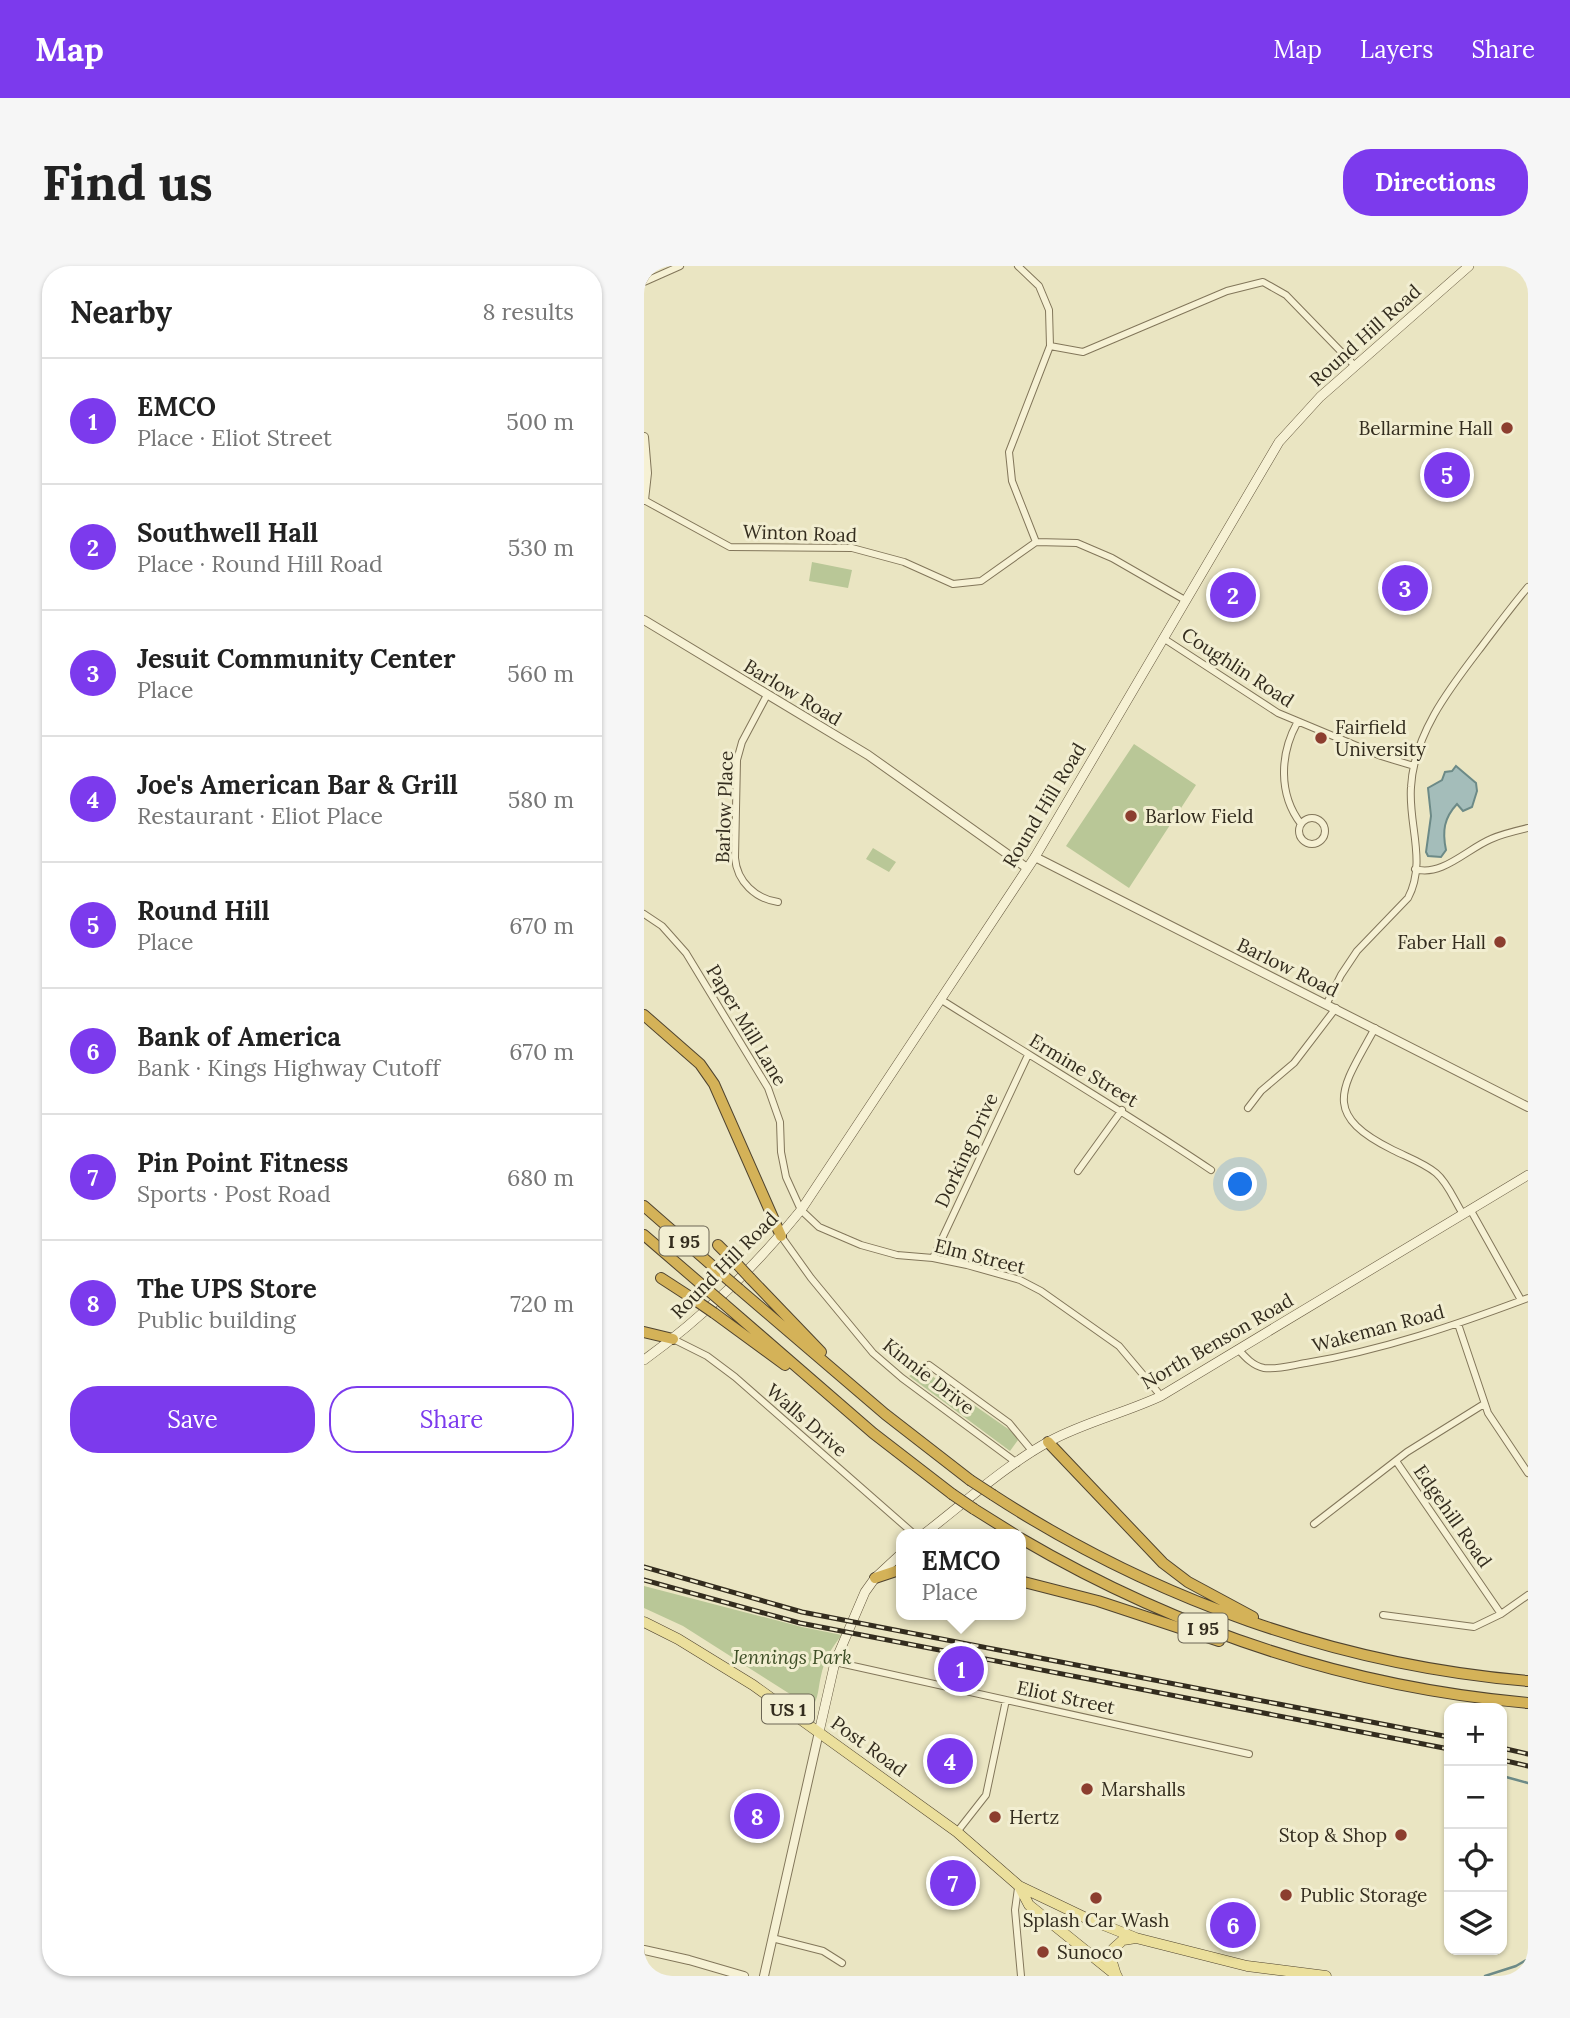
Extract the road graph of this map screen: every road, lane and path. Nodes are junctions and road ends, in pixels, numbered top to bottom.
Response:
1 (680, 266) edge
2 (1017, 266) edge
3 (1469, 266) edge
4 (644, 282) edge
5 (1050, 346) junction
6 (1355, 366) junction
7 (644, 437) edge
8 (644, 500) edge
9 (1036, 542) junction
10 (1528, 587) edge
11 (1185, 600) junction
12 (644, 620) edge
13 (1163, 638) junction
14 (767, 695) junction
15 (1297, 723) junction
16 (1414, 766) junction
17 (1301, 824) junction
18 (1528, 828) edge
19 (1035, 857) junction
20 (1027, 868) junction
21 (1415, 869) junction
22 (779, 902) dead end
23 (644, 914) edge
24 (940, 999) junction
25 (1332, 1006) junction
26 (644, 1015) edge
27 (1375, 1028) junction
28 (1028, 1055) junction
29 (1528, 1107) edge
30 (1248, 1108) dead end
31 (1122, 1111) junction
32 (1211, 1170) dead end
33 (1078, 1171) dead end
34 (1528, 1175) edge
35 (644, 1206) edge
36 (801, 1210) junction
37 (1467, 1212) junction
38 (644, 1235) edge
39 (781, 1236) junction
40 (718, 1245) dead end
41 (933, 1258) junction
42 (662, 1278) dead end
43 (1524, 1299) edge
44 (1458, 1324) junction
45 (644, 1332) edge
46 (673, 1339) junction
47 (1238, 1349) junction
48 (644, 1360) edge
49 (929, 1365) dead end
50 (1161, 1396) junction
51 (865, 1397) junction
52 (1483, 1404) junction
53 (852, 1415) junction
54 (1048, 1442) junction
55 (1033, 1452) junction
56 (1396, 1461) junction
57 (1017, 1463) junction
58 (1528, 1474) edge
59 (1314, 1524) dead end
60 (908, 1529) edge
61 (931, 1529) edge
62 (1006, 1529) edge
63 (1026, 1541) edge
64 (896, 1558) edge
65 (896, 1571) edge
66 (875, 1577) junction
67 (1026, 1583) edge
68 (1528, 1595) edge
69 (1501, 1614) junction
70 (1384, 1615) dead end
71 (644, 1622) edge
72 (1280, 1632) junction
73 (835, 1662) junction
74 (1319, 1666) junction
75 (1528, 1681) edge
76 (1006, 1700) junction
77 (1528, 1703) edge
78 (819, 1732) junction
79 (1249, 1754) dead end
80 (957, 1832) junction
81 (1019, 1886) junction
82 (772, 1938) junction
83 (1136, 1938) junction
84 (644, 1950) edge
85 (842, 1963) dead end
86 (1266, 1969) junction
87 (1310, 1975) edge
88 (744, 1976) edge
89 (764, 1976) edge
90 (1021, 1976) edge
91 (1116, 1976) edge
92 (1281, 1976) edge
93 (1326, 1976) edge

1 - 4 street
2 - 5 street
3 - 6 main road, Round Hill Road
5 - 6 street
5 - 9 street
6 - 11 main road, Round Hill Road
7 - 8 street
8 - 9 street, Winton Road
9 - 11 street
10 - 16 street
11 - 13 main road, Round Hill Road
12 - 14 street, Barlow Road
13 - 15 street, Coughlin Road
13 - 19 main road, Round Hill Road
14 - 20 street, Barlow Road
14 - 22 street, Barlow Place
15 - 16 street, Coughlin Road
15 - 17 street
16 - 21 street
17 - 17 street
18 - 21 street
19 - 20 main road, Round Hill Road
19 - 25 street, Barlow Road
20 - 24 main road, Round Hill Road
21 - 25 street
23 - 36 street, Paper Mill Lane
24 - 28 street, Ermine Street
24 - 36 main road, Round Hill Road
25 - 27 street, Barlow Road
25 - 30 street
26 - 39 highway
27 - 29 street, Barlow Road
27 - 37 street
28 - 31 street, Ermine Street
28 - 41 street, Dorking Drive
31 - 32 street, Ermine Street
31 - 33 street
34 - 37 main road, North Benson Road
35 - 51 highway, I 95, bridge
36 - 39 main road, Round Hill Road
36 - 41 street, Elm Street
37 - 43 street
37 - 47 main road, North Benson Road
38 - 53 highway, I 95, bridge
39 - 46 main road, Round Hill Road
39 - 57 street, Kinnie Drive
40 - 51 highway, bridge
41 - 50 street, Elm Street
42 - 53 highway, bridge
43 - 44 street, Wakeman Road
44 - 47 street, Wakeman Road
44 - 52 street
45 - 46 highway
46 - 48 main road, Round Hill Road
46 - 60 street, Walls Drive
47 - 50 main road, North Benson Road
49 - 55 street
50 - 54 main road, North Benson Road
51 - 72 highway, I 95, bridge
52 - 56 street, Edgehill Road
52 - 58 street
53 - 62 highway, I 95, bridge
54 - 55 main road, North Benson Road
54 - 72 highway
55 - 57 main road, North Benson Road
56 - 59 street
56 - 69 street, Edgehill Road
57 - 61 main road, North Benson Road
63 - 74 highway, I 95
64 - 66 main road
65 - 66 highway
66 - 73 main road
67 - 74 highway
68 - 69 street
69 - 70 street
71 - 78 main road, Post Road / US 1
72 - 75 highway, I 95
73 - 76 street, Eliot Street
73 - 78 main road
74 - 77 highway, I 95
76 - 79 street, Eliot Street
76 - 80 street
78 - 80 main road, Post Road / US 1
78 - 82 street
80 - 81 main road, Post Road / US 1
81 - 83 main road, US 1
81 - 90 street
81 - 91 main road, Post Road / US 1
82 - 85 street
82 - 89 street
83 - 86 main road, US 1
83 - 91 main road
84 - 88 street
86 - 87 main road, US 1
86 - 92 main road
87 - 93 main road, US 1

